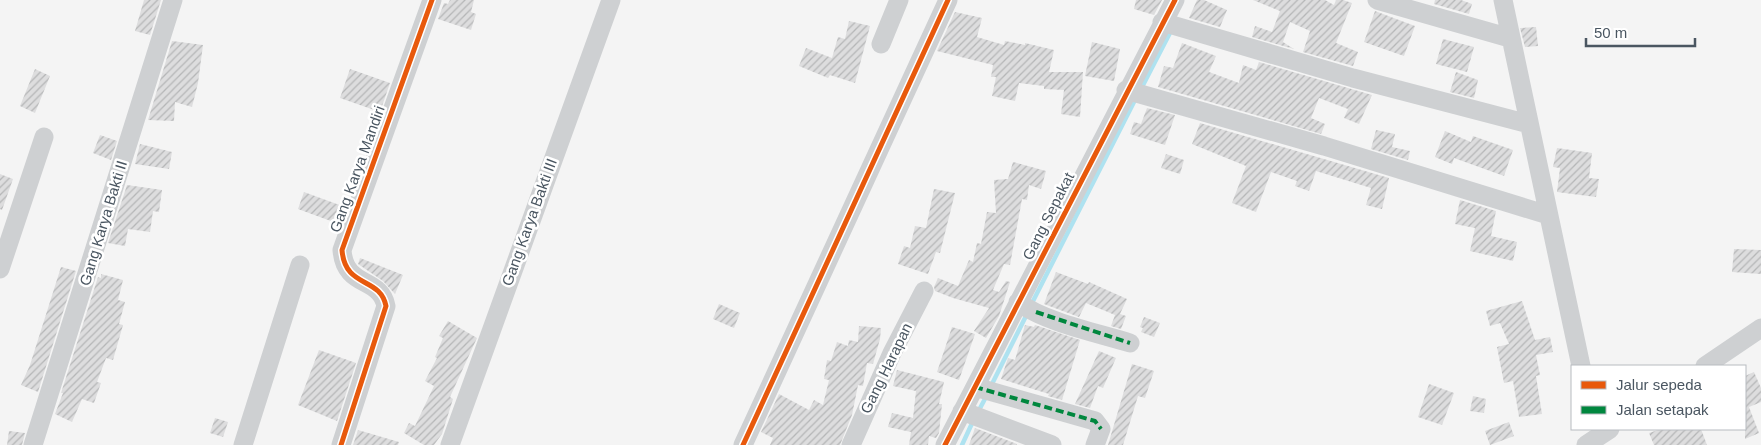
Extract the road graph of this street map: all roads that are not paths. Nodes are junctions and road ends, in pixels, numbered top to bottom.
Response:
1 (173, 0) edge
2 (432, 0) edge
3 (611, 0) edge
4 (899, 0) edge
5 (948, 0) edge
6 (1175, 0) edge
7 (1377, 0) edge
8 (1503, 0) edge
9 (1168, 25) junction
10 (1510, 38) junction
11 (881, 44) dead end
12 (1136, 93) junction
13 (1529, 124) junction
14 (44, 136) dead end
15 (1548, 215) junction
16 (300, 264) dead end
17 (0, 269) edge
18 (924, 291) dead end
19 (1027, 307) junction
20 (1761, 328) edge
21 (1130, 343) dead end
22 (1582, 365) edge
23 (1706, 365) edge
24 (984, 390) junction
25 (973, 415) junction
26 (1098, 437) edge
27 (33, 445) edge
28 (243, 445) edge
29 (341, 445) edge
30 (450, 445) edge
31 (743, 445) edge
32 (851, 445) edge
33 (945, 445) edge
34 (1052, 445) edge

1 - 27 street, Gang Karya Bakti II
2 - 29 street, Gang Karya Mandiri
3 - 30 street, Gang Karya Bakti III
4 - 11 street
5 - 31 street
6 - 9 street, Gang Sepakat
7 - 10 street
8 - 10 street
9 - 12 street, Gang Sepakat
9 - 13 street
10 - 13 street
12 - 15 street
12 - 19 street, Gang Sepakat
13 - 15 street
14 - 17 street
15 - 22 street
16 - 28 street
18 - 32 street, Gang Harapan
19 - 21 street
19 - 24 street, Gang Sepakat
20 - 23 street
24 - 25 street, Gang Sepakat
24 - 26 street
25 - 33 street, Gang Sepakat
25 - 34 street

